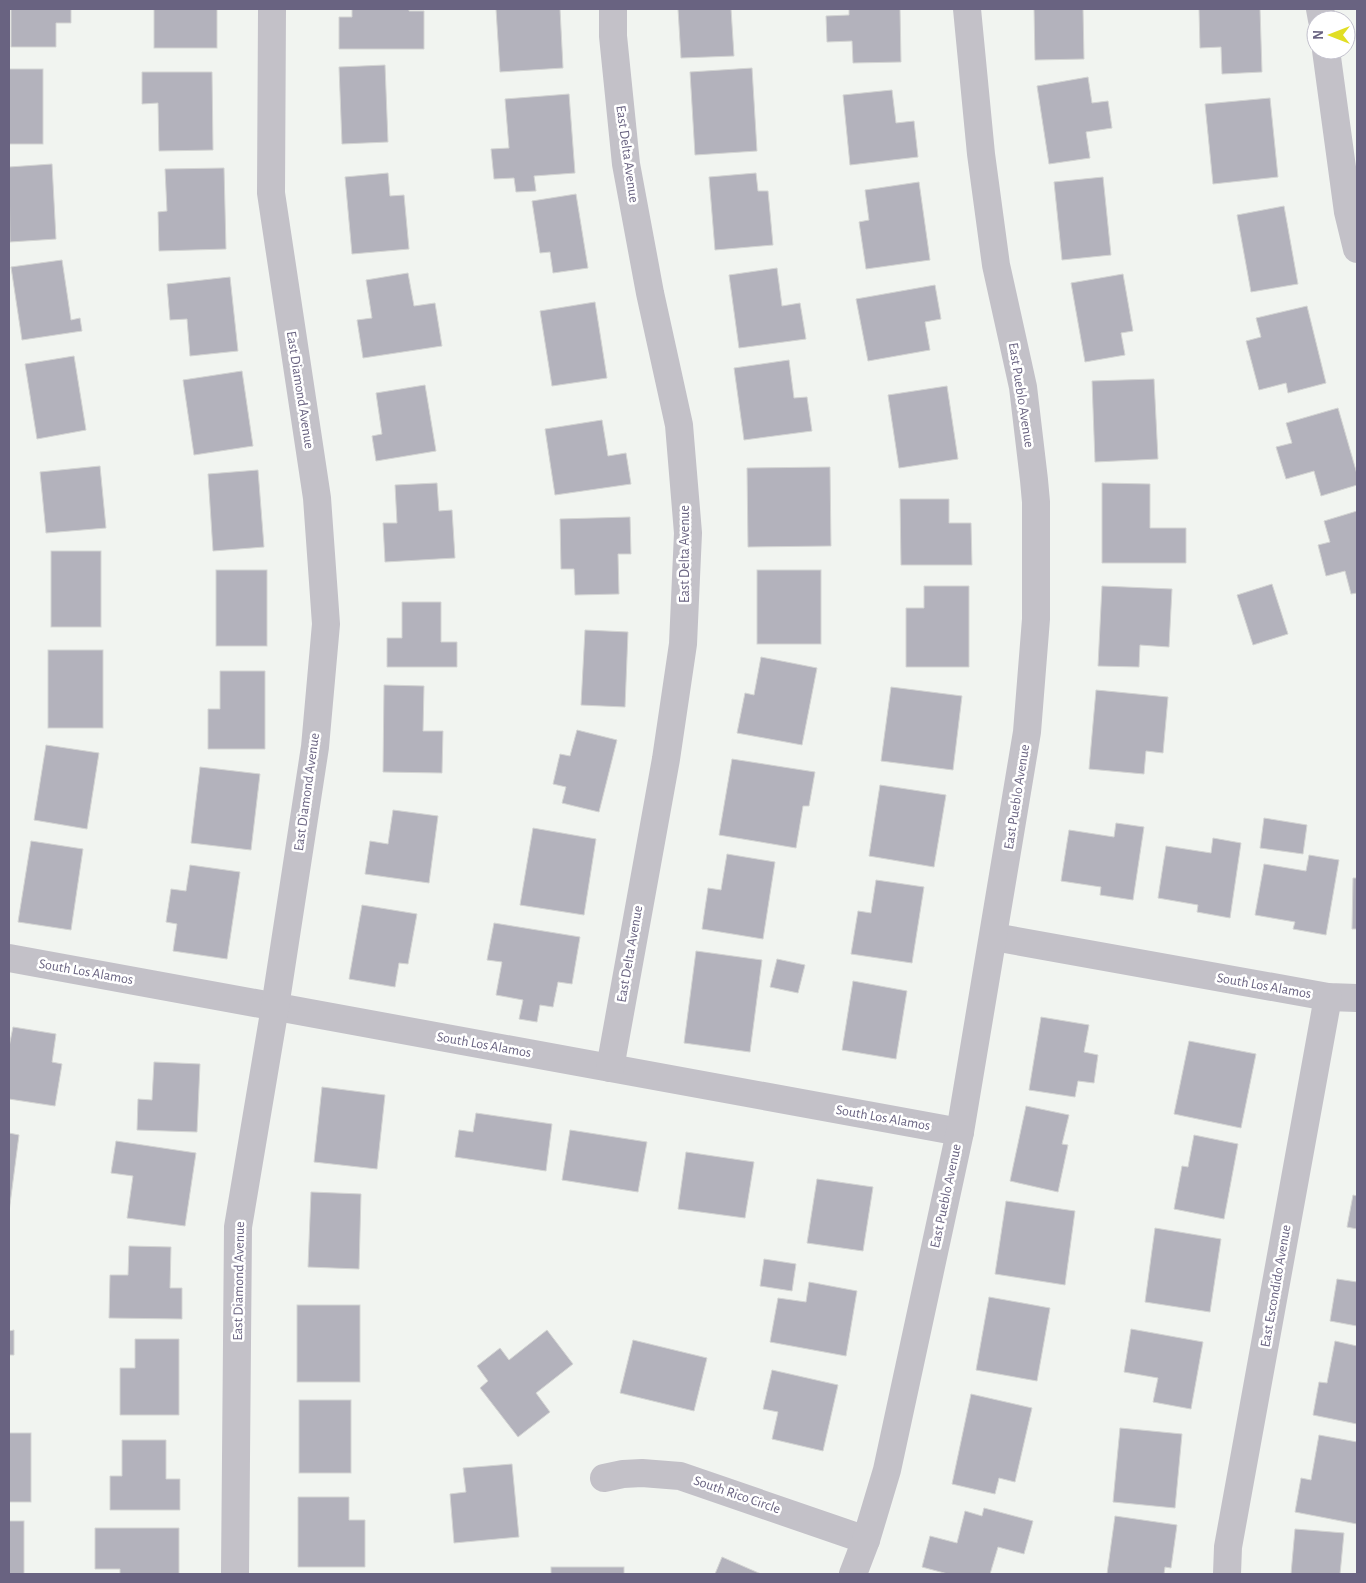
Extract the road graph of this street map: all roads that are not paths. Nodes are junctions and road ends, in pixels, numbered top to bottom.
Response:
1 (272, 9) edge
2 (613, 9) edge
3 (967, 9) edge
4 (1327, 60) edge
5 (1357, 249) edge
6 (994, 938) junction
7 (9, 958) edge
8 (1328, 997) junction
9 (1357, 998) edge
10 (275, 1007) junction
11 (610, 1068) junction
12 (960, 1132) junction
13 (604, 1478) dead end
14 (866, 1540) junction
15 (235, 1574) edge
16 (853, 1574) edge
17 (1227, 1574) edge

1 - 10 street, East Diamond Avenue
2 - 11 street, East Delta Avenue
3 - 6 street, East Pueblo Avenue
4 - 5 street
6 - 8 street, South Los Alamos
6 - 12 street, East Pueblo Avenue
7 - 10 street, South Los Alamos
8 - 9 street, South Los Alamos
8 - 17 street, East Escondido Avenue
10 - 11 street, South Los Alamos
10 - 15 street, East Diamond Avenue
11 - 12 street, South Los Alamos
12 - 14 street, East Pueblo Avenue
13 - 14 street, South Rico Circle
14 - 16 street, East Pueblo Avenue

